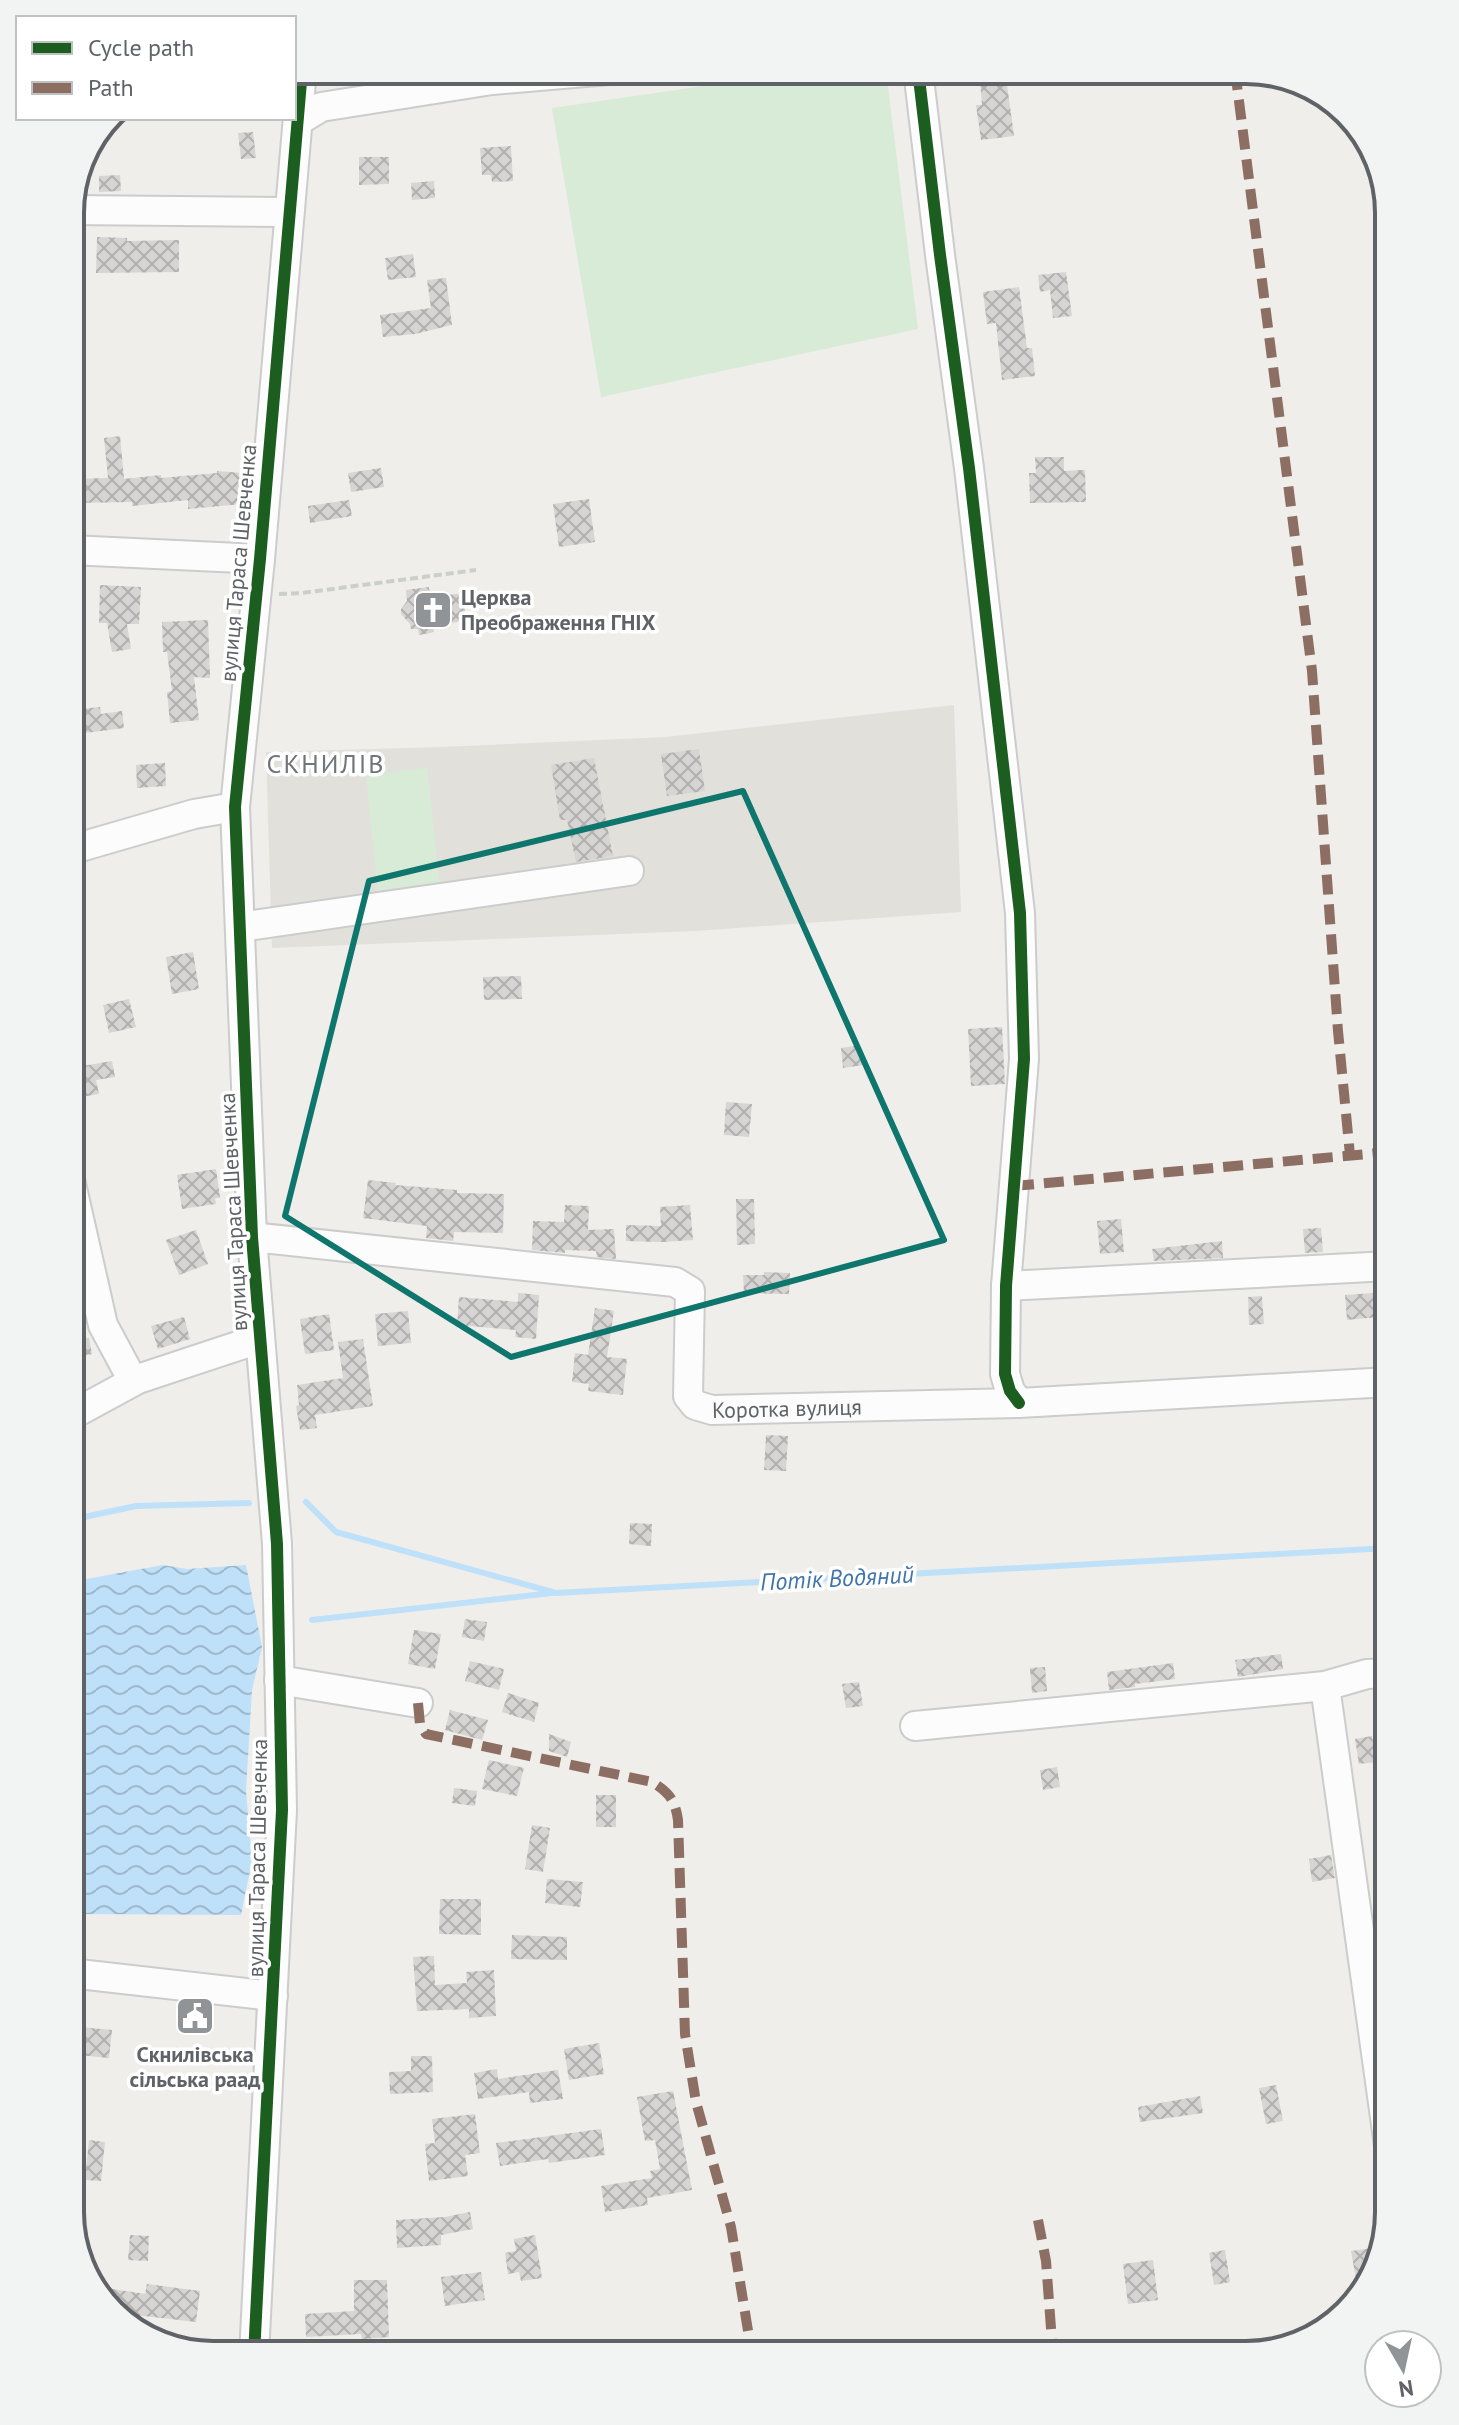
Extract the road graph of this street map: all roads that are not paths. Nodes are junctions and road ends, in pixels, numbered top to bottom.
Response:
1 (301, 84) edge
2 (467, 84) edge
3 (920, 84) edge
4 (298, 121) junction
5 (84, 203) edge
6 (289, 212) junction
7 (84, 551) edge
8 (260, 559) junction
9 (235, 807) junction
10 (84, 846) edge
11 (629, 871) dead end
12 (240, 927) junction
13 (252, 1237) junction
14 (84, 1241) edge
15 (1375, 1267) edge
16 (1006, 1286) junction
17 (259, 1339) junction
18 (133, 1381) junction
19 (1375, 1383) edge
20 (1019, 1403) junction
21 (84, 1408) edge
22 (1375, 1674) edge
23 (279, 1680) junction
24 (1325, 1686) junction
25 (418, 1703) dead end
26 (915, 1726) dead end
27 (84, 1975) edge
28 (273, 1996) junction
29 (1375, 2045) edge
30 (255, 2341) edge

1 - 4 street, вулиця Тараса Шевченка
2 - 4 street
3 - 16 street
4 - 6 street, вулиця Тараса Шевченка
5 - 6 street
6 - 8 street, вулиця Тараса Шевченка
7 - 8 street
8 - 9 street, вулиця Тараса Шевченка
9 - 10 street
9 - 12 street, вулиця Тараса Шевченка
11 - 12 street
12 - 13 street, вулиця Тараса Шевченка
13 - 17 street, вулиця Тараса Шевченка
13 - 20 street, Коротка вулиця
14 - 18 street
15 - 16 street
16 - 20 street
17 - 18 street
17 - 23 street, вулиця Тараса Шевченка
18 - 21 street
19 - 20 street, Коротка вулиця
22 - 24 street
23 - 25 street
23 - 28 street, вулиця Тараса Шевченка
24 - 26 street
24 - 29 street
27 - 28 street
28 - 30 street, вулиця Тараса Шевченка

